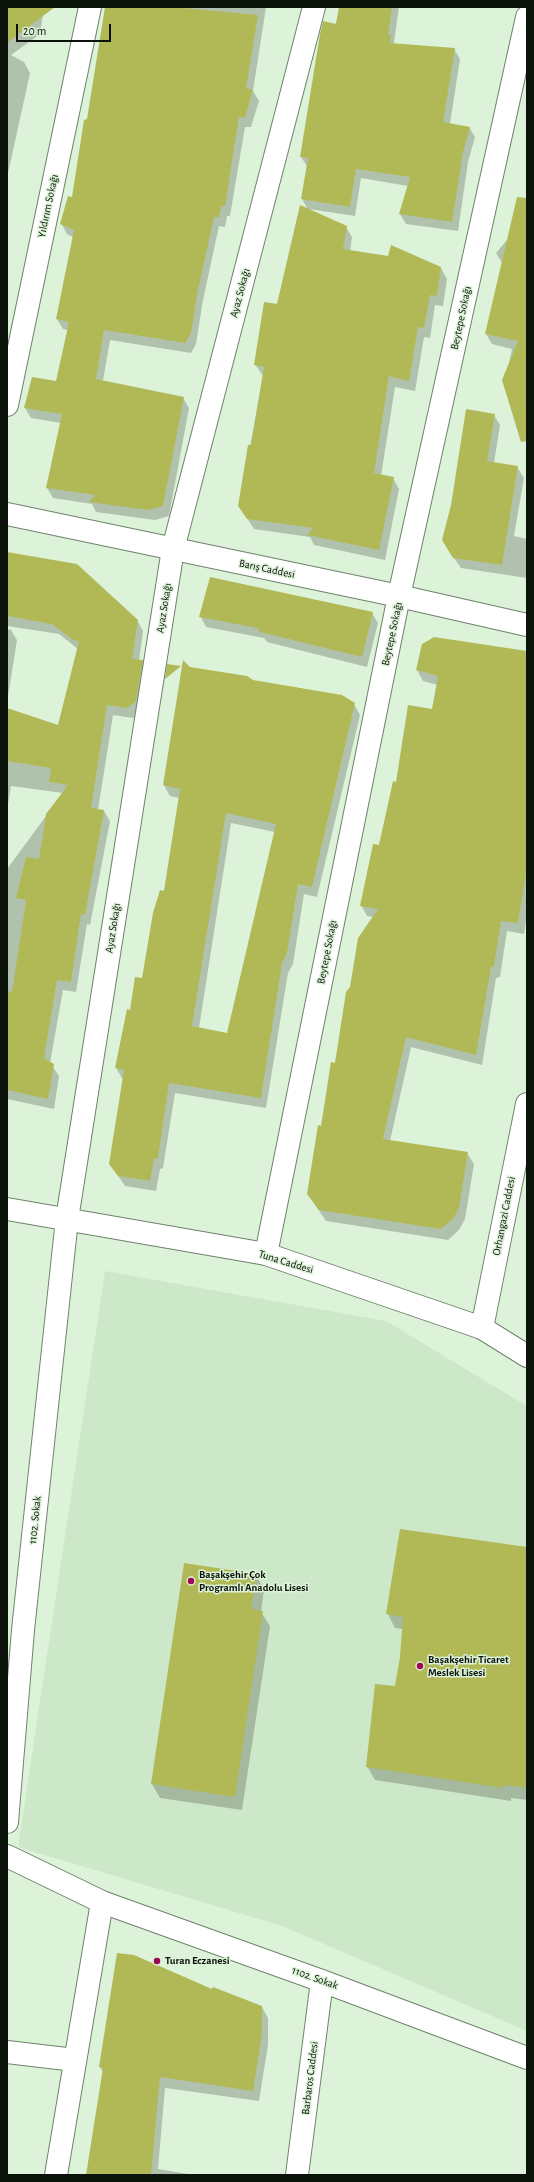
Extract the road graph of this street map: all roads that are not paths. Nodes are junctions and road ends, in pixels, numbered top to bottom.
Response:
1 (90, 7) edge
2 (314, 7) edge
3 (527, 17) edge
4 (7, 405) edge
5 (7, 514) edge
6 (173, 549) junction
7 (399, 596) junction
8 (527, 625) edge
9 (527, 1104) edge
10 (7, 1209) edge
11 (67, 1219) junction
12 (266, 1254) junction
13 (482, 1328) junction
14 (527, 1356) edge
15 (7, 1822) edge
16 (7, 1856) edge
17 (102, 1902) junction
18 (322, 1981) junction
19 (7, 2052) edge
20 (527, 2058) edge
21 (75, 2060) junction
22 (56, 2175) edge
23 (297, 2175) edge

1 - 4 street, Yıldırım Sokağı
2 - 6 street, Ayaz Sokağı
3 - 7 street, Beytepe Sokağı
5 - 6 street, Barış Caddesi
6 - 7 street, Barış Caddesi
6 - 11 street, Ayaz Sokağı
7 - 8 street, Barış Caddesi
7 - 12 street, Beytepe Sokağı
9 - 13 street, Orhangazi Caddesi
10 - 11 street, Tuna Caddesi
11 - 12 street, Tuna Caddesi
11 - 15 street, 1102. Sokak
12 - 13 street, Tuna Caddesi
13 - 14 street, Tuna Caddesi
16 - 17 street, 1102. Sokak
17 - 18 street, 1102. Sokak
17 - 21 street
18 - 20 street, 1102. Sokak
18 - 23 street, Barbaros Caddesi
19 - 21 street
21 - 22 street

